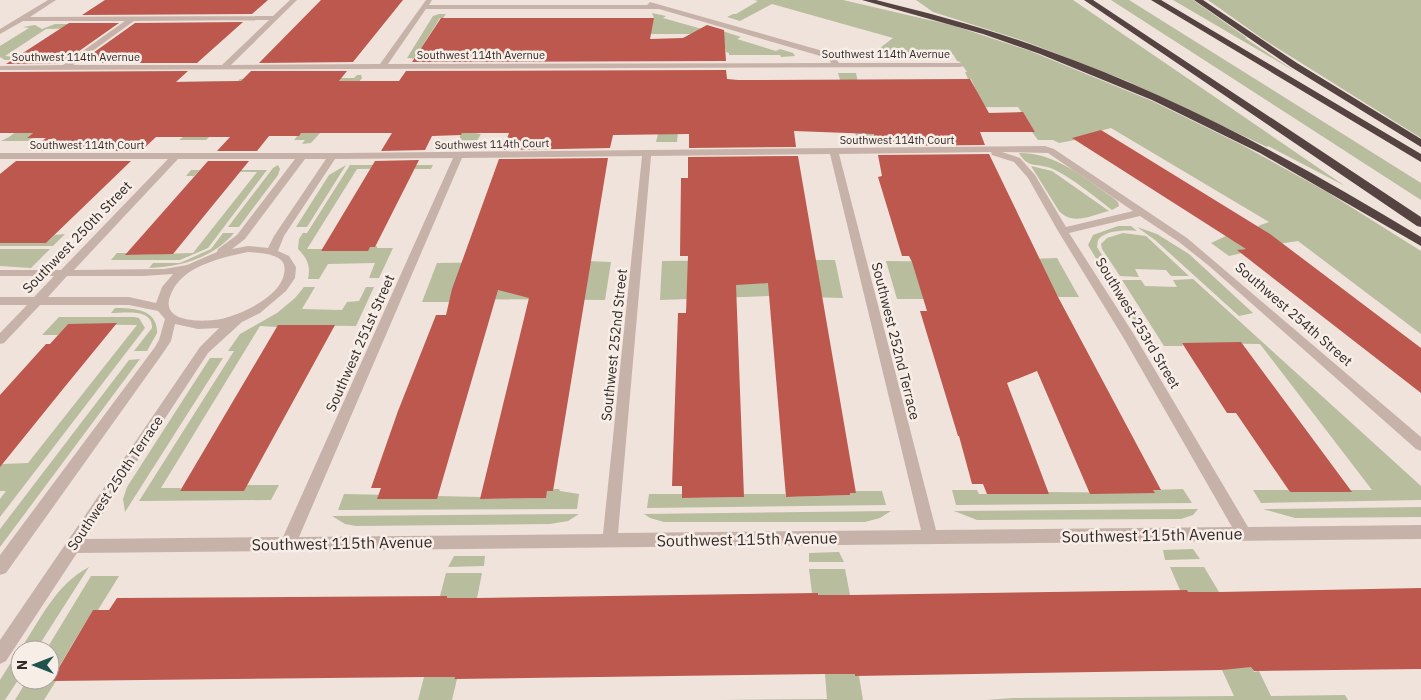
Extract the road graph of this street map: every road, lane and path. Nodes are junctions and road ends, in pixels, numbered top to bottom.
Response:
1 (52, 0) edge
2 (294, 0) edge
3 (429, 0) edge
4 (634, 0) edge
5 (866, 0) edge
6 (1088, 0) edge
7 (1154, 0) edge
8 (1198, 0) edge
9 (658, 6) junction
10 (424, 7) junction
11 (22, 18) junction
12 (133, 18) junction
13 (276, 18) junction
14 (0, 32) edge
15 (961, 64) dead end
16 (836, 65) junction
17 (224, 67) junction
18 (382, 67) junction
19 (0, 68) edge
20 (65, 68) junction
21 (1421, 144) edge
22 (834, 151) junction
23 (985, 151) junction
24 (647, 153) junction
25 (459, 155) junction
26 (0, 156) edge
27 (176, 156) junction
28 (302, 156) junction
29 (332, 156) junction
30 (1421, 159) edge
31 (1142, 212) junction
32 (1421, 223) edge
33 (1063, 231) junction
34 (1421, 242) edge
35 (272, 252) junction
36 (218, 255) junction
37 (190, 267) junction
38 (0, 273) edge
39 (63, 273) junction
40 (0, 301) edge
41 (37, 301) junction
42 (167, 313) junction
43 (240, 318) junction
44 (0, 340) edge
45 (1421, 445) edge
46 (1421, 532) edge
47 (1244, 534) junction
48 (930, 537) junction
49 (610, 540) junction
50 (288, 544) junction
51 (73, 546) junction
52 (0, 568) edge
53 (0, 655) edge

1 - 11 street
2 - 13 street
3 - 10 street
4 - 9 street
5 - 34 highway
6 - 32 highway
7 - 30 highway
8 - 21 highway
9 - 10 street
9 - 16 street
10 - 18 street
11 - 12 street
11 - 14 street
12 - 13 street
12 - 20 street
13 - 17 street
15 - 16 street, Southwest 114th Avernue
16 - 18 street, Southwest 114th Avernue
17 - 18 street, Southwest 114th Avernue
17 - 20 street, Southwest 114th Avernue
19 - 20 street, Southwest 114th Avernue
22 - 23 street, Southwest 114th Court
22 - 24 street, Southwest 114th Court
22 - 48 street, Southwest 252nd Terrace
23 - 31 street, Southwest 254th Street
23 - 33 street, Southwest 253rd Street
24 - 25 street, Southwest 114th Court
24 - 49 street, Southwest 252nd Street
25 - 29 street, Southwest 114th Court
25 - 50 street, Southwest 251st Street
26 - 27 street, Southwest 114th Court
27 - 28 street, Southwest 114th Court
27 - 39 street, Southwest 250th Street
28 - 29 street, Southwest 114th Court
28 - 36 street
29 - 35 street
31 - 33 street
31 - 45 street, Southwest 254th Street
33 - 47 street, Southwest 253rd Street
35 - 36 street
35 - 43 street
36 - 37 street
37 - 39 street
37 - 42 street
38 - 39 street
39 - 41 street, Southwest 250th Street
40 - 41 street
41 - 42 street
41 - 44 street, Southwest 250th Street
42 - 43 street
42 - 52 street
43 - 51 street, Southwest 250th Terrace
46 - 47 street, Southwest 115th Avenue
47 - 48 street, Southwest 115th Avenue
48 - 49 street, Southwest 115th Avenue
49 - 50 street, Southwest 115th Avenue
50 - 51 street, Southwest 115th Avenue
51 - 53 street, Southwest 250th Terrace

